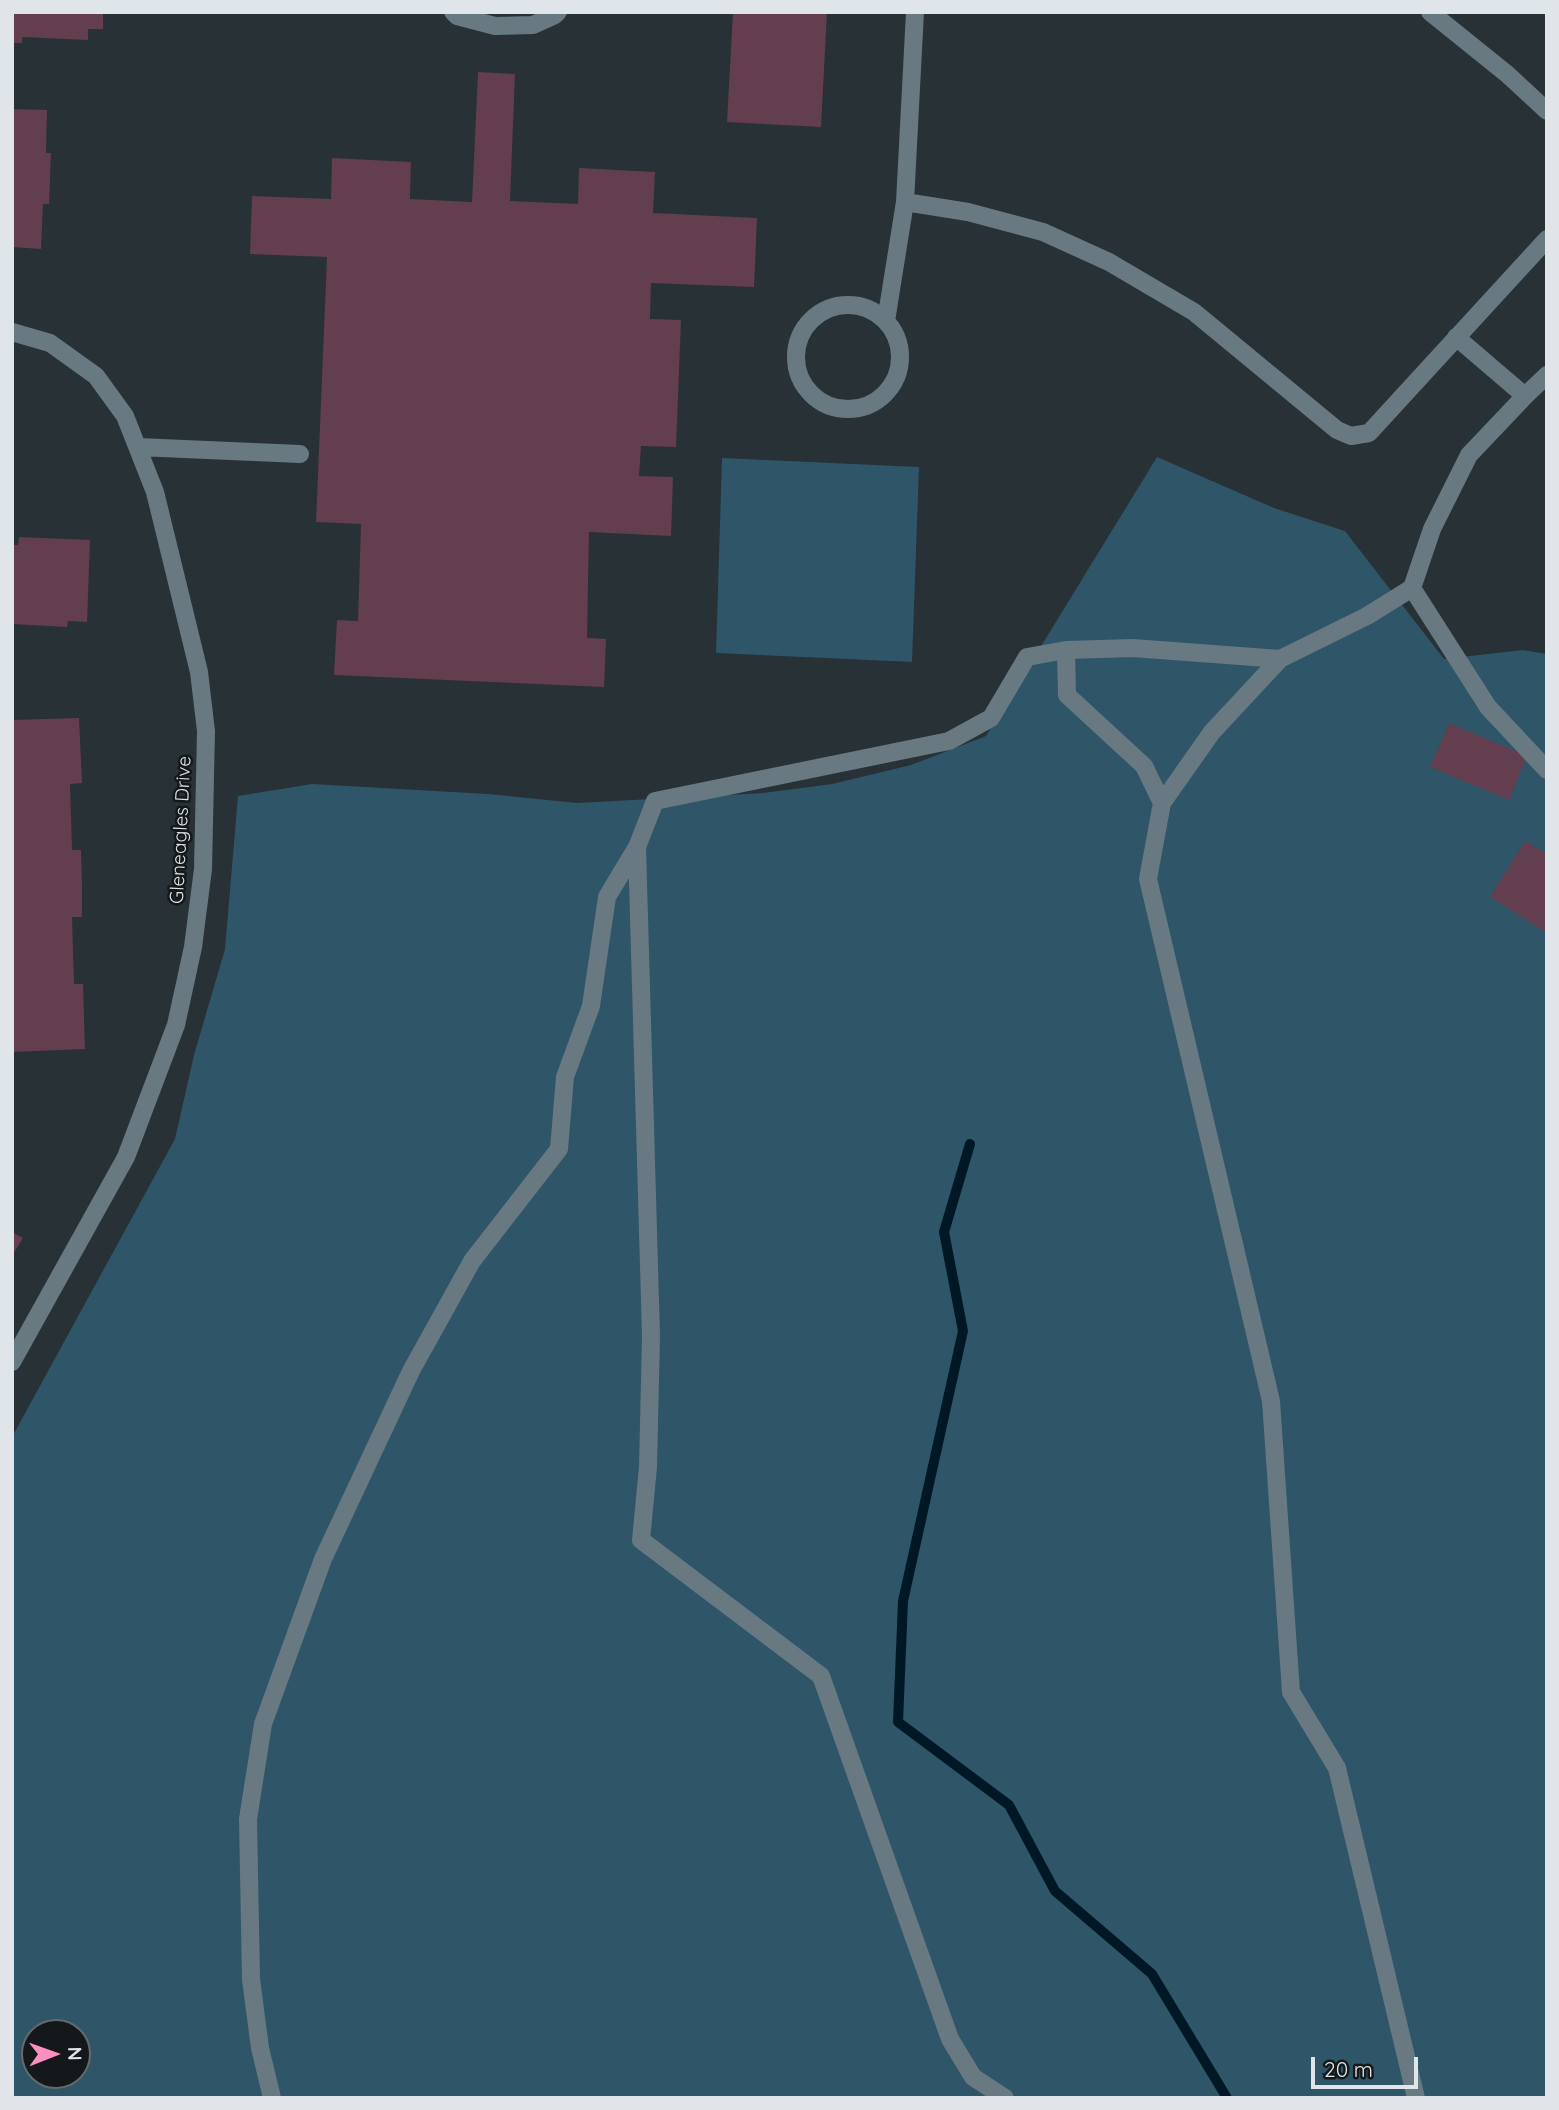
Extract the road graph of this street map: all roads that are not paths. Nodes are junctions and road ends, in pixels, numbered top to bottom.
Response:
1 (453, 12) edge
2 (558, 12) edge
3 (915, 12) edge
4 (1430, 12) edge
5 (1547, 111) edge
6 (905, 202) junction
7 (1547, 239) edge
8 (886, 321) junction
9 (12, 332) edge
10 (1456, 337) junction
11 (1547, 375) edge
12 (1525, 396) junction
13 (138, 447) junction
14 (300, 454) dead end
15 (1412, 588) junction
16 (1066, 650) junction
17 (1280, 659) junction
18 (1547, 770) edge
19 (1162, 803) junction
20 (637, 847) junction
21 (12, 1362) edge
22 (272, 2098) edge
23 (1005, 2098) edge
24 (1416, 2098) edge

1 - 2 street
3 - 6 street
4 - 5 street
6 - 8 street
6 - 10 street
7 - 10 street
8 - 8 street
9 - 13 street, Gleneagles Drive
10 - 12 street
11 - 12 street
12 - 15 street
13 - 14 street
13 - 21 street, Gleneagles Drive
15 - 17 street
15 - 18 street
16 - 17 street
16 - 19 street
16 - 20 street
17 - 19 street
19 - 24 street
20 - 22 street
20 - 23 street

